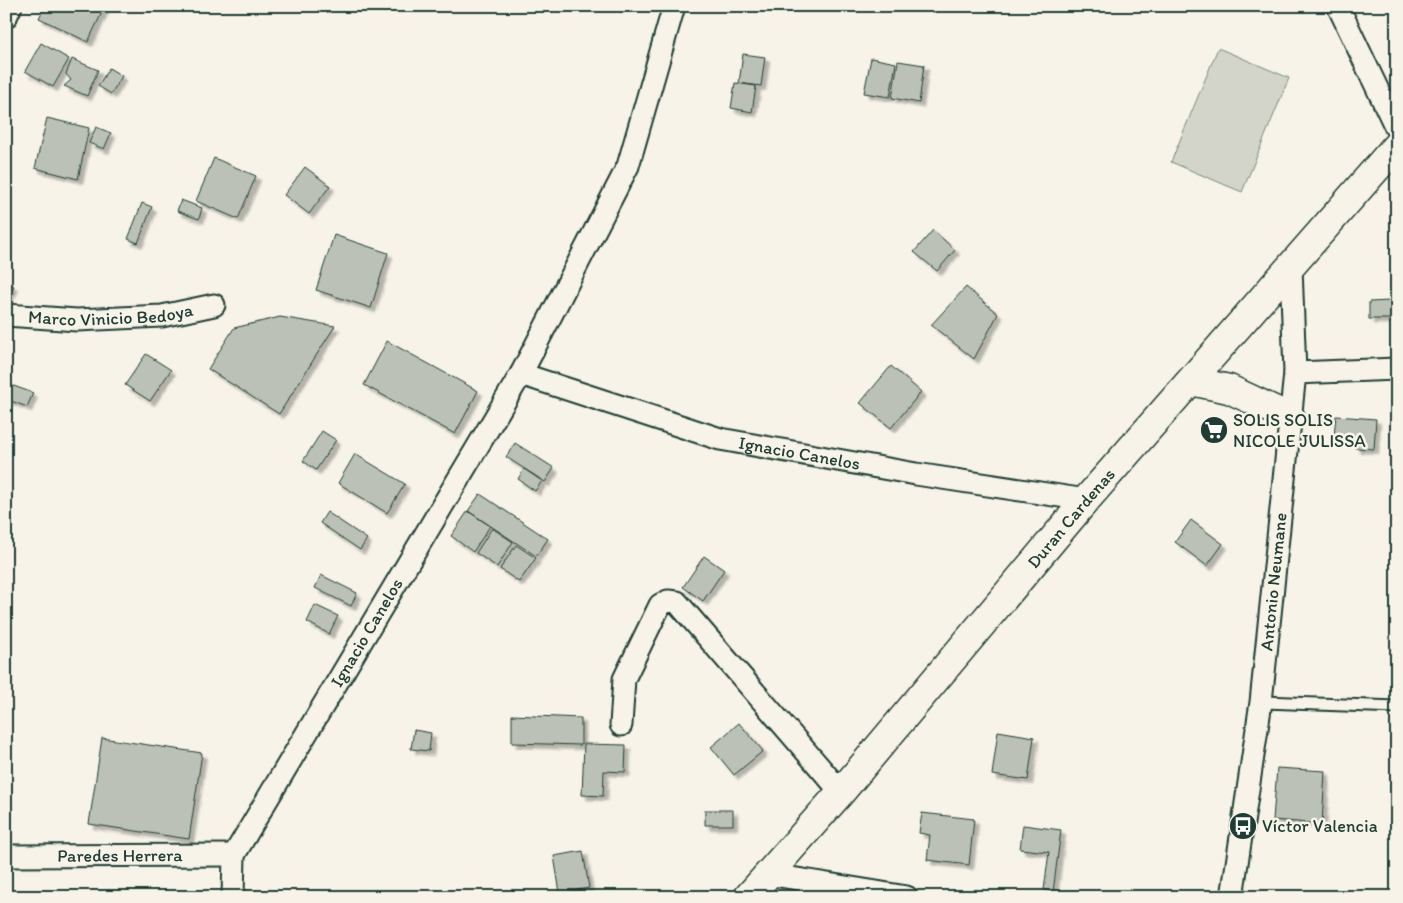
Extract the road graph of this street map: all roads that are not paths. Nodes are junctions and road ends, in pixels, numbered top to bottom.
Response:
1 (11, 6) edge
2 (674, 6) edge
3 (1338, 6) edge
4 (6, 18) edge
5 (1397, 130) edge
6 (1397, 145) edge
7 (1291, 267) junction
8 (214, 305) dead end
9 (6, 315) edge
10 (1397, 369) edge
11 (1295, 373) junction
12 (521, 374) junction
13 (1191, 381) junction
14 (1291, 418) junction
15 (1086, 500) junction
16 (1261, 702) junction
17 (1397, 708) edge
18 (621, 725) dead end
19 (841, 792) junction
20 (234, 855) junction
21 (6, 856) edge
22 (767, 874) junction
23 (233, 897) edge
24 (748, 897) edge
25 (907, 897) edge
26 (1232, 897) edge

1 - 4 street
2 - 12 street, Ignacio Canelos
3 - 5 street
6 - 7 street, Duran Cardenas
7 - 11 street, Antonio Neumane
7 - 13 street, Duran Cardenas
8 - 9 street, Marco Vinicio Bedoya
10 - 11 street
11 - 14 street, Antonio Neumane
12 - 15 street, Ignacio Canelos
12 - 20 street, Ignacio Canelos
13 - 14 street
13 - 15 street, Duran Cardenas
14 - 16 street, Antonio Neumane
15 - 19 street, Duran Cardenas
16 - 17 lane
16 - 26 street, Antonio Neumane
18 - 19 street
19 - 22 street, Duran Cardenas
20 - 21 street, Paredes Herrera
20 - 23 street, Ignacio Canelos
22 - 24 street, Duran Cardenas
22 - 25 street

